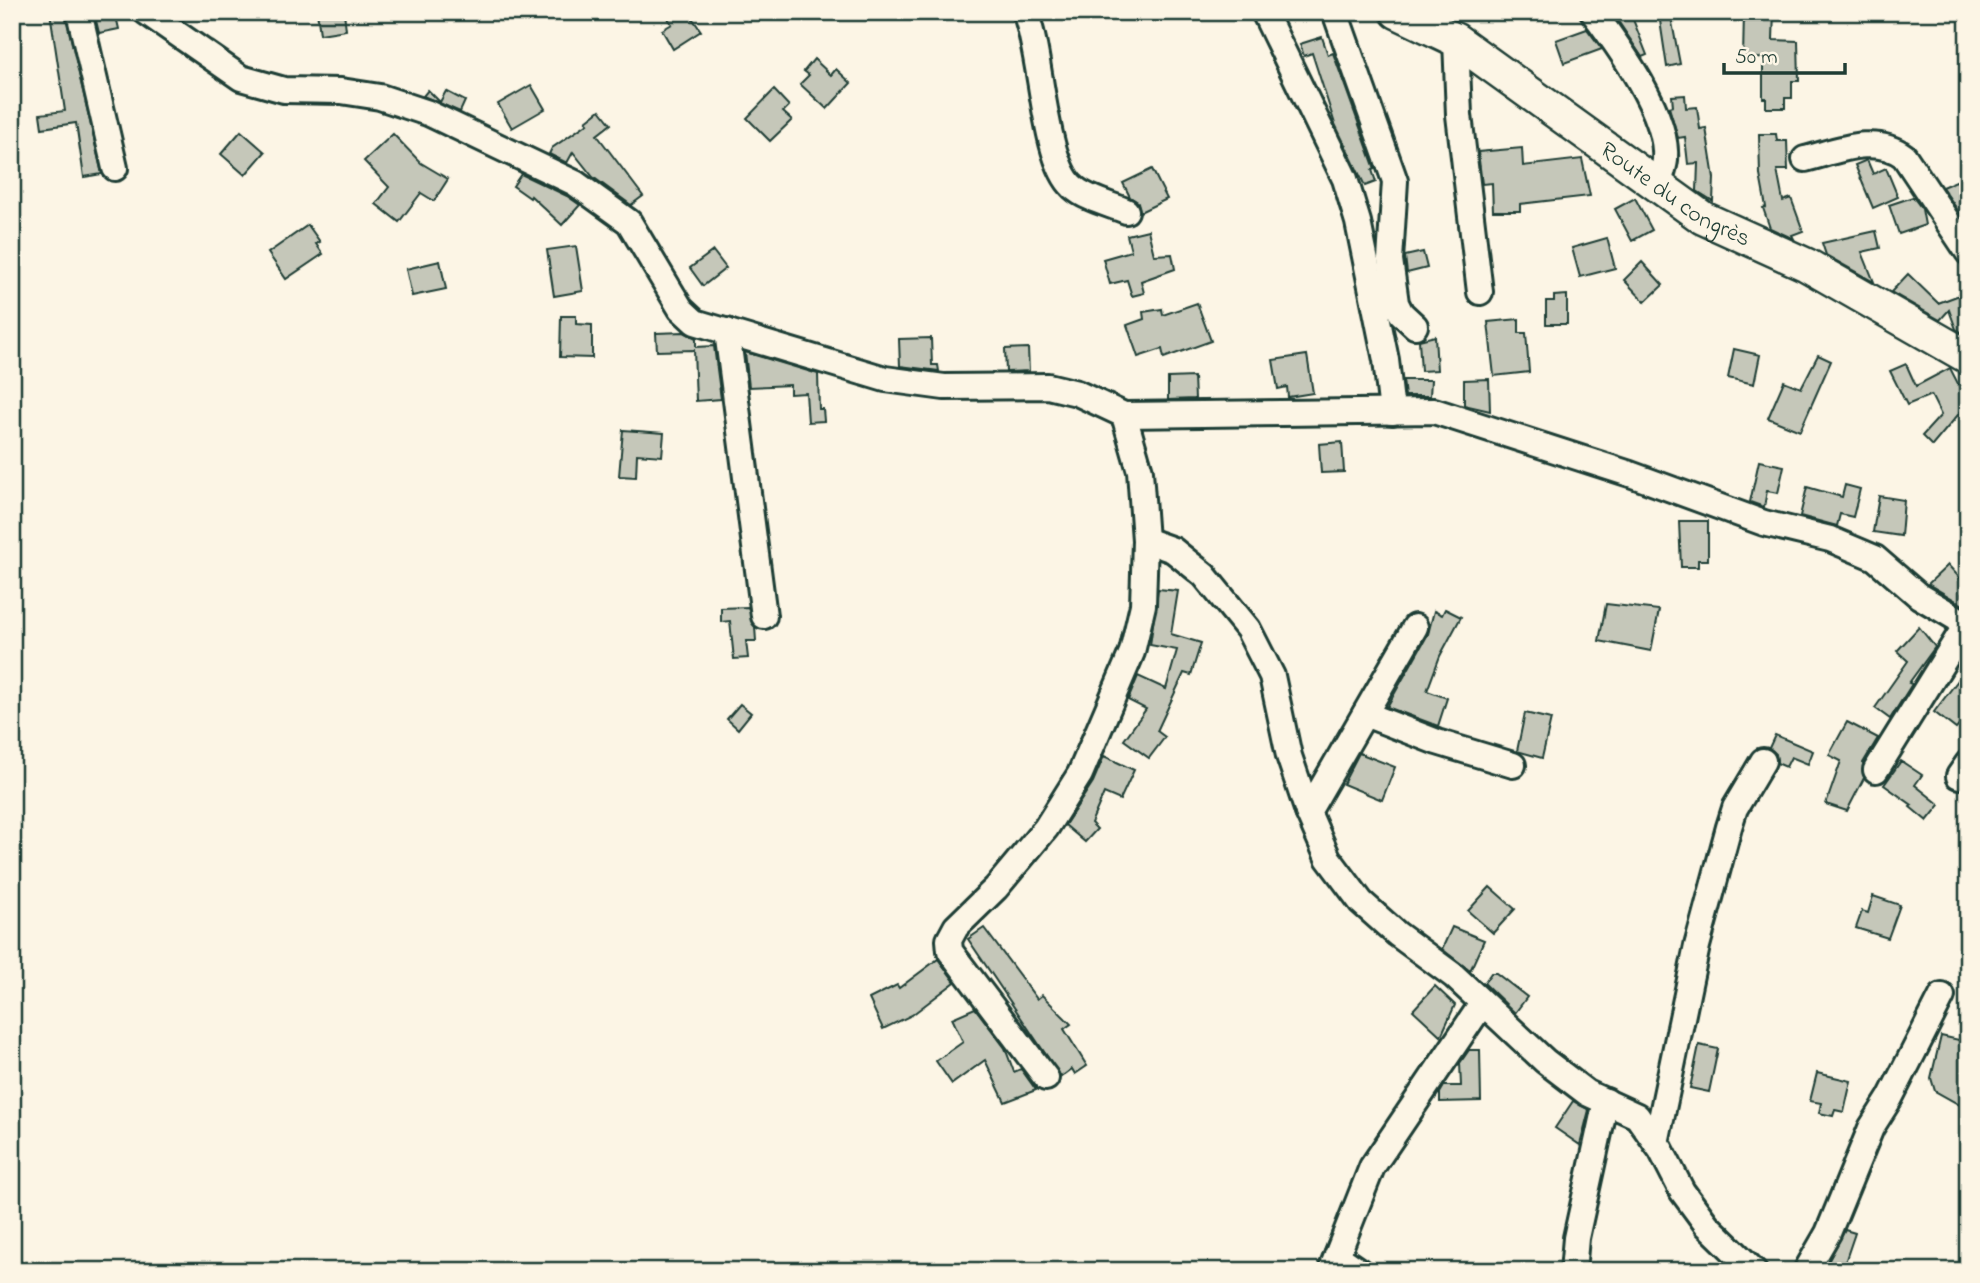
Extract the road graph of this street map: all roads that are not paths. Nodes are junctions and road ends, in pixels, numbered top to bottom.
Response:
1 (79, 12) edge
2 (146, 12) edge
3 (1025, 12) edge
4 (1264, 12) edge
5 (1335, 12) edge
6 (1397, 12) edge
7 (1593, 12) edge
8 (1456, 40) junction
9 (1805, 159) dead end
10 (115, 168) dead end
11 (1658, 187) junction
12 (1126, 211) dead end
13 (1968, 253) edge
14 (1480, 292) dead end
15 (1415, 326) dead end
16 (727, 331) junction
17 (1968, 357) edge
18 (1392, 412) junction
19 (1124, 415) junction
20 (1145, 540) junction
21 (764, 616) dead end
22 (1967, 625) edge
23 (1415, 627) dead end
24 (1365, 714) junction
25 (1763, 761) dead end
26 (1513, 765) dead end
27 (1877, 770) dead end
28 (1308, 812) junction
29 (1942, 996) dead end
30 (1482, 1004) junction
31 (1046, 1078) dead end
32 (1606, 1101) junction
33 (1656, 1143) junction
34 (1334, 1263) edge
35 (1360, 1271) edge
36 (1573, 1271) edge
37 (1754, 1271) edge
38 (1806, 1271) edge

1 - 10 street
2 - 16 street
3 - 12 street
4 - 18 street
5 - 15 street
6 - 8 main road, Route du congrès
7 - 11 street
8 - 11 main road, Route du congrès
8 - 14 street
9 - 13 street
11 - 17 main road, Route du congrès
16 - 19 street
16 - 21 street
18 - 19 street
18 - 22 street
19 - 20 street
20 - 28 street
20 - 31 street
22 - 27 street
23 - 24 street
24 - 26 street
24 - 28 street
25 - 33 street
28 - 30 street
29 - 38 street
30 - 32 street
30 - 34 street
32 - 33 street
32 - 36 street
33 - 37 street
34 - 35 street

